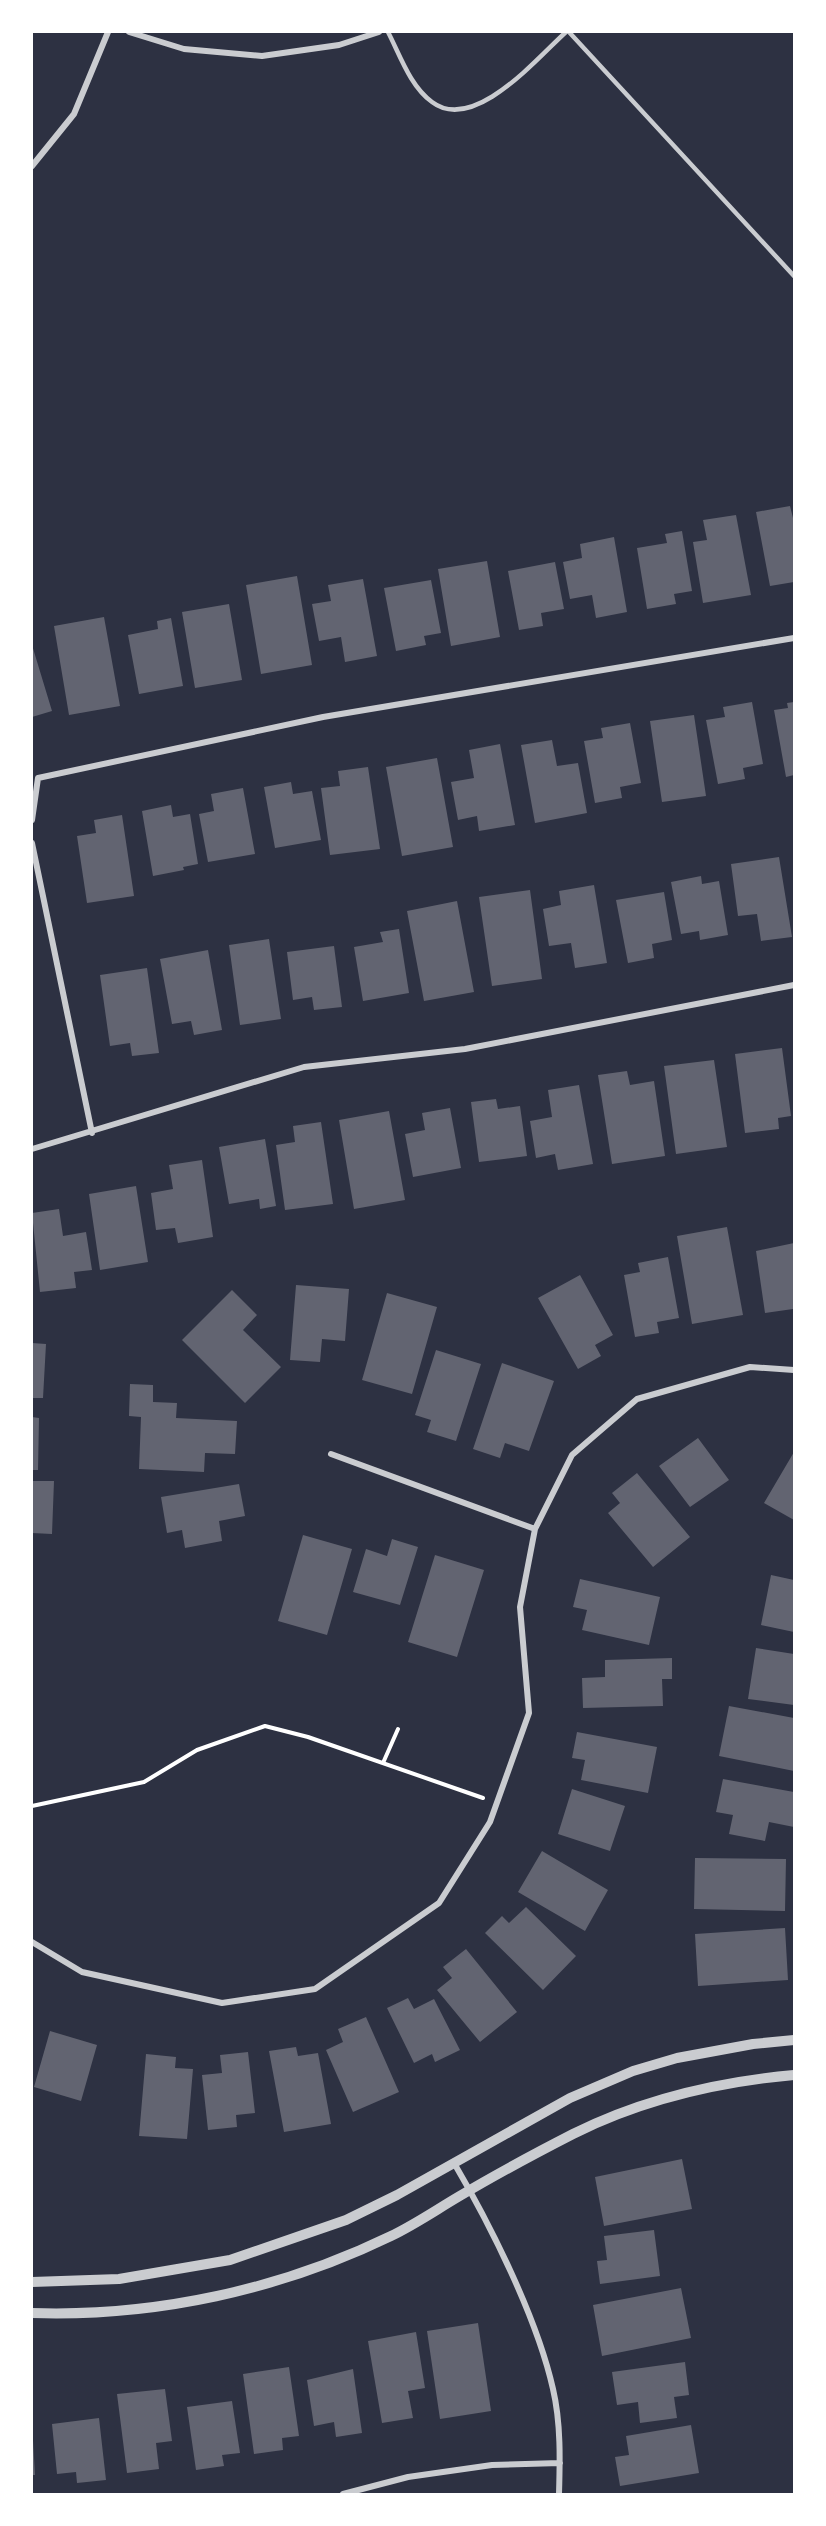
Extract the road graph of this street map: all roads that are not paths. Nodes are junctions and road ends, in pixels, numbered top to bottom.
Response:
1 (108, 32) edge
2 (129, 32) edge
3 (379, 32) edge
4 (388, 32) edge
5 (567, 32) edge
6 (32, 166) edge
7 (795, 276) edge
8 (795, 638) edge
9 (32, 820) edge
10 (32, 843) edge
11 (795, 986) edge
12 (92, 1133) junction
13 (32, 1149) edge
14 (795, 1370) edge
15 (331, 1454) dead end
16 (535, 1529) junction
17 (32, 1942) edge
18 (795, 2040) edge
19 (795, 2075) edge
20 (454, 2163) junction
21 (470, 2190) junction
22 (32, 2282) edge
23 (32, 2313) edge
24 (560, 2463) junction
25 (343, 2494) edge
26 (559, 2494) edge

1 - 6 street
2 - 3 street
4 - 5 lane
5 - 7 lane
8 - 9 street
10 - 12 street
11 - 12 street
12 - 13 street
14 - 16 street
15 - 16 street
16 - 17 street
18 - 20 street
19 - 21 street
20 - 21 street
20 - 22 street
21 - 23 street
21 - 24 street
24 - 25 street
24 - 26 street

